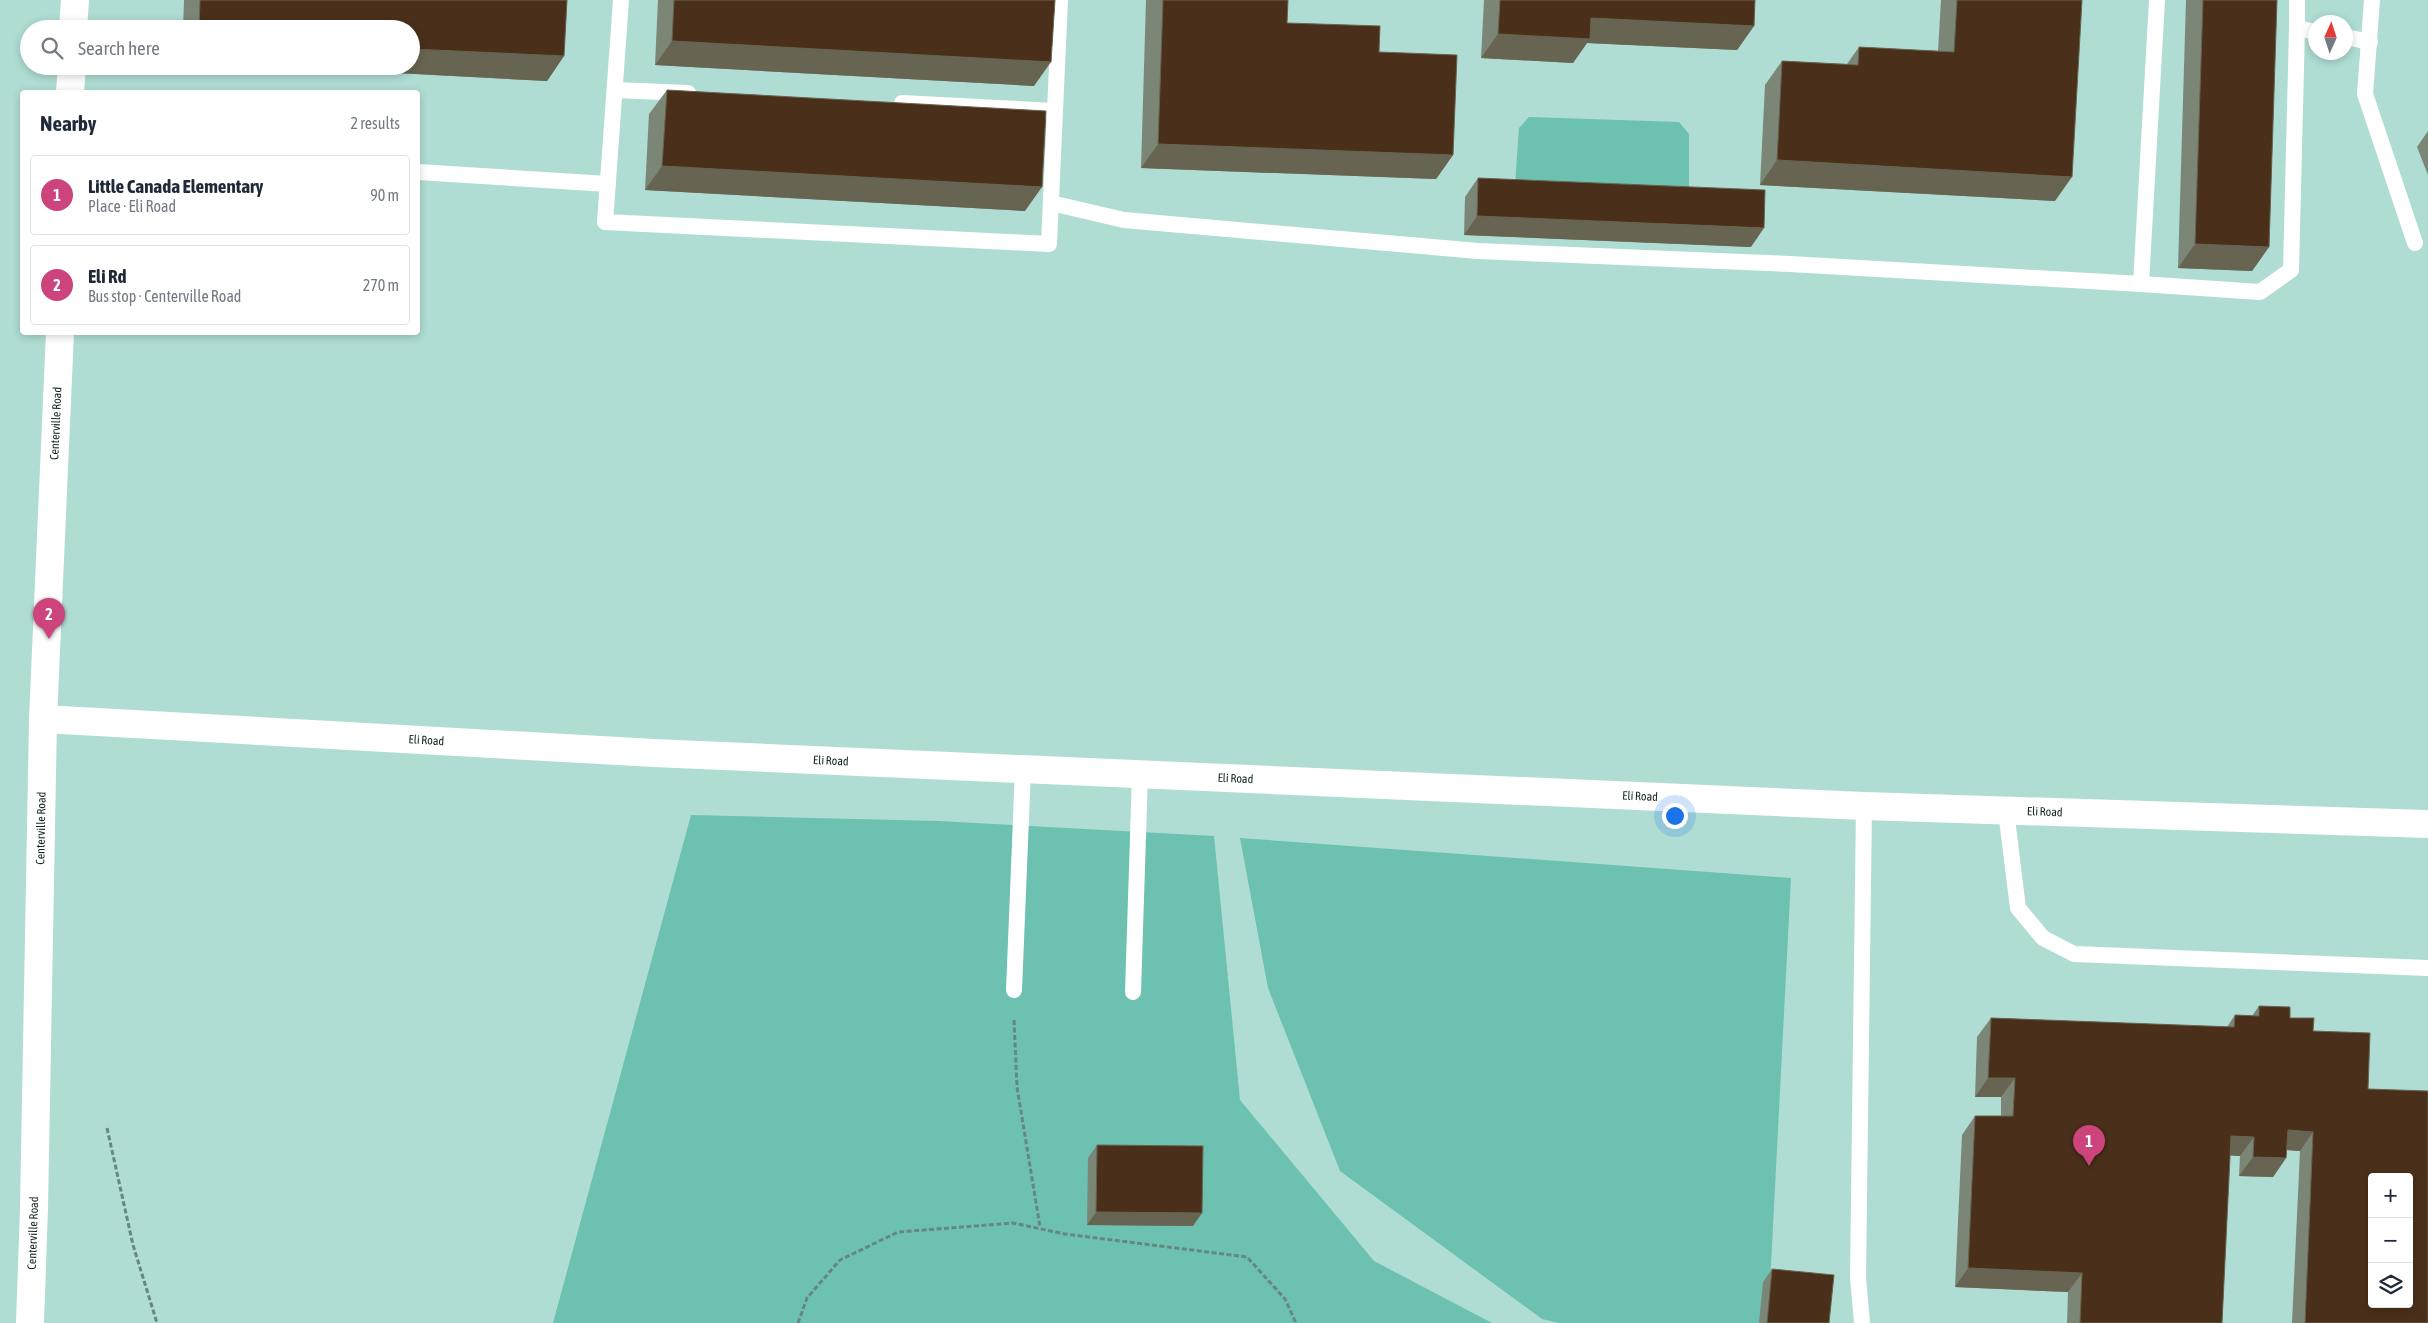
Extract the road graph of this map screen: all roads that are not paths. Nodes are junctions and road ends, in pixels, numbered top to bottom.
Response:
1 (75, 0) edge
2 (621, 0) edge
3 (1060, 0) edge
4 (2157, 0) edge
5 (2298, 0) edge
6 (2372, 0) edge
7 (74, 20) edge
8 (2297, 28) junction
9 (2308, 30) edge
10 (2353, 39) edge
11 (2370, 42) junction
12 (71, 75) edge
13 (70, 90) edge
14 (615, 90) junction
15 (703, 94) edge
16 (889, 103) edge
17 (1055, 111) junction
18 (420, 172) edge
19 (608, 184) junction
20 (1051, 203) junction
21 (2415, 243) dead end
22 (2141, 284) junction
23 (60, 335) edge
24 (42, 718) junction
25 (1023, 769) junction
26 (1140, 774) junction
27 (1864, 806) junction
28 (2006, 811) junction
29 (2428, 824) edge
30 (2428, 968) edge
31 (1014, 990) road end
32 (1133, 992) dead end
33 (30, 1323) edge
34 (1862, 1323) edge

1 - 7 street
2 - 14 lane
3 - 17 lane
4 - 22 lane
5 - 8 lane
6 - 11 lane
8 - 9 lane
8 - 22 lane
10 - 11 lane
11 - 21 lane
12 - 13 street
14 - 15 lane
14 - 19 lane
16 - 17 lane
17 - 20 lane
18 - 19 lane
19 - 20 lane
20 - 22 lane
23 - 24 street, Centerville Road
24 - 25 street, Eli Road
24 - 33 street, Centerville Road
25 - 26 street, Eli Road
25 - 31 lane
26 - 27 street, Eli Road
26 - 32 lane
27 - 28 street, Eli Road
27 - 34 lane
28 - 29 street, Eli Road
28 - 30 lane

